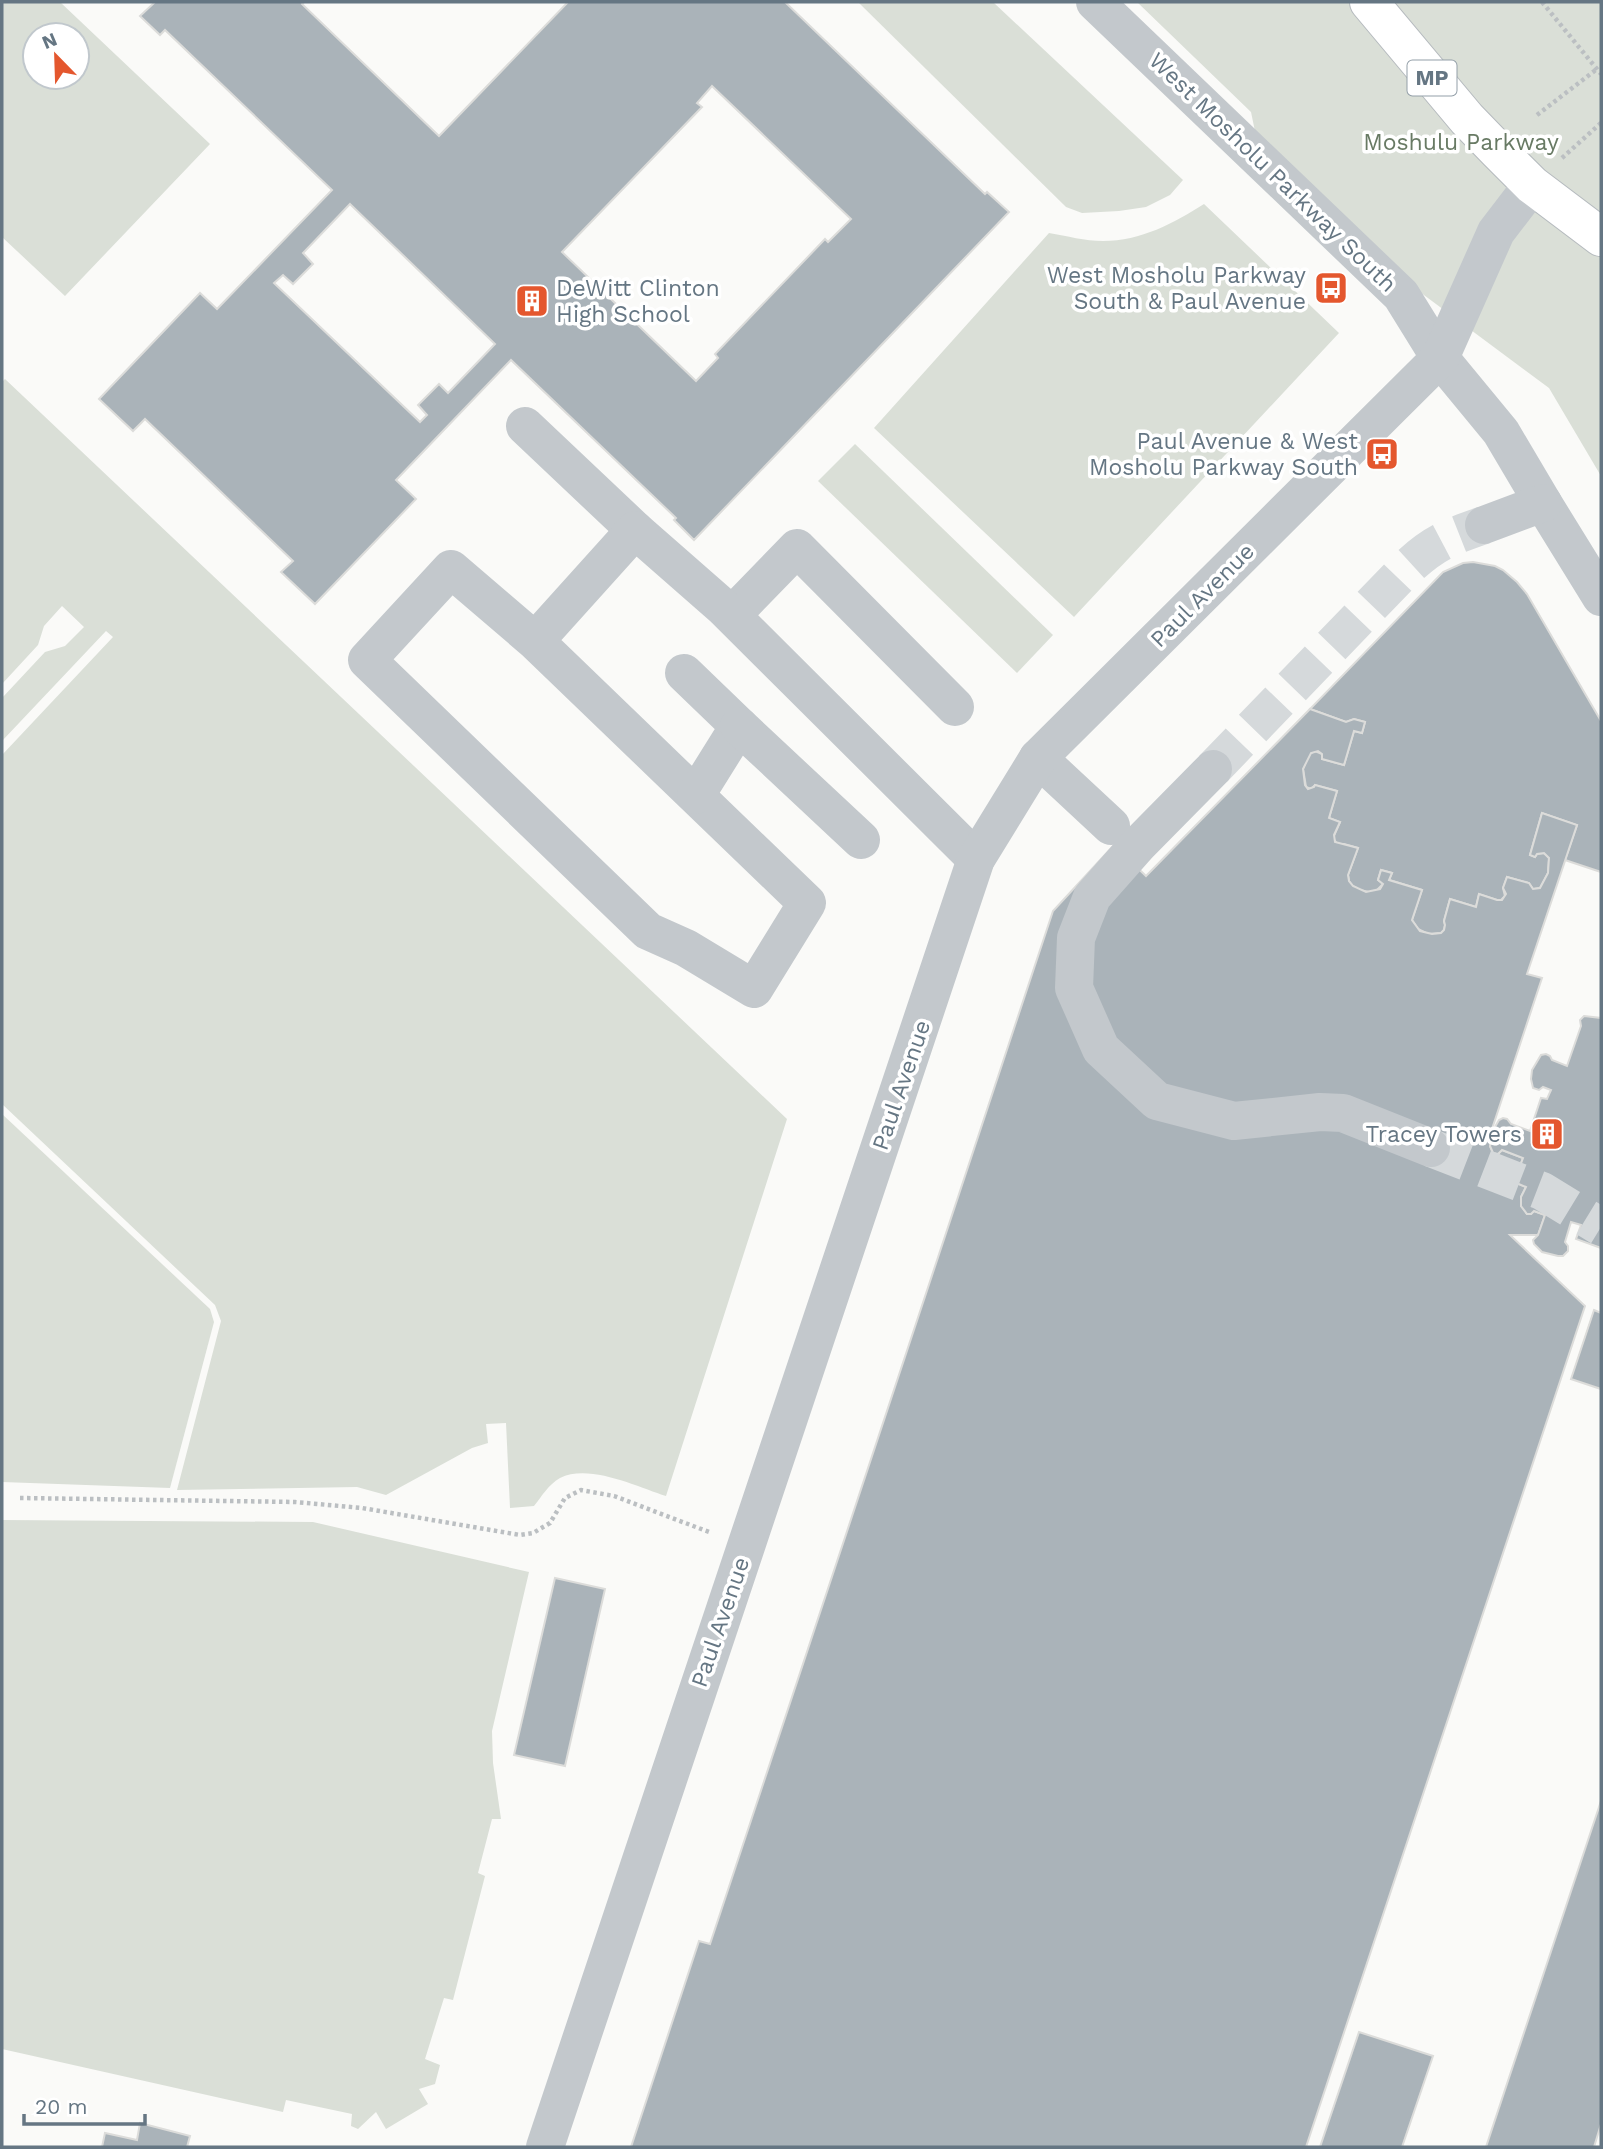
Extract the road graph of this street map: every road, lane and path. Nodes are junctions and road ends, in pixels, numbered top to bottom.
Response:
1 (1095, 2) edge
2 (1369, 2) edge
3 (1542, 2) edge
4 (1597, 69) junction
5 (1601, 74) edge
6 (1537, 115) dead end
7 (1601, 123) edge
8 (1532, 185) junction
9 (1601, 237) edge
10 (1440, 358) junction
11 (525, 426) dead end
12 (1543, 503) junction
13 (1484, 526) tunnel mouth
14 (635, 530) junction
15 (1601, 597) edge
16 (732, 615) junction
17 (535, 640) junction
18 (684, 673) dead end
19 (955, 707) dead end
20 (739, 726) junction
21 (1038, 758) junction
22 (1213, 769) tunnel mouth
23 (696, 796) junction
24 (1111, 827) dead end
25 (861, 840) dead end
26 (976, 859) junction
27 (1431, 1148) tunnel mouth
28 (20, 1498) dead end
29 (746, 1547) junction
30 (545, 2147) edge

1 - 10 street, West Mosholu Parkway South
2 - 8 main road, MP
3 - 4 path
4 - 5 path
4 - 6 path
7 - 8 path
8 - 9 main road, MP
8 - 10 street, Paul Avenue
10 - 12 street, West Mosholu Parkway South
10 - 21 street, Paul Avenue
11 - 14 street
12 - 13 street
12 - 15 street, West Mosholu Parkway South
14 - 16 street
14 - 17 street
16 - 19 street
16 - 26 street
17 - 23 street
17 - 23 street
18 - 20 street
20 - 23 street
20 - 25 street
21 - 24 street
21 - 26 street, Paul Avenue
22 - 27 street
26 - 29 street, Paul Avenue
28 - 29 path
29 - 30 street, Paul Avenue

